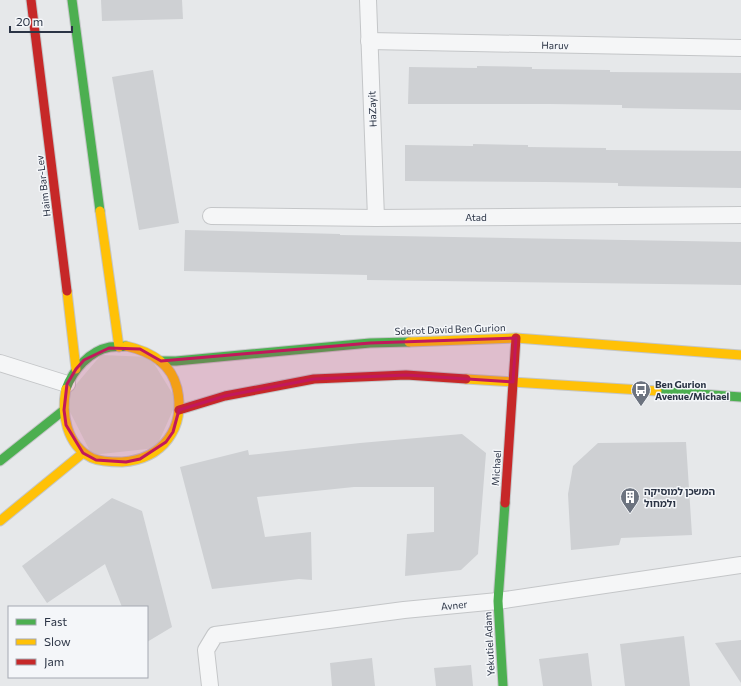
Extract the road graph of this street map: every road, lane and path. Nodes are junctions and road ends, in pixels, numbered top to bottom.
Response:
1 (31, 0) edge
2 (72, 0) edge
3 (368, 0) edge
4 (369, 41) junction
5 (741, 48) edge
6 (741, 215) edge
7 (211, 216) dead end
8 (376, 218) junction
9 (516, 338) junction
10 (119, 347) junction
11 (741, 355) edge
12 (160, 361) junction
13 (0, 363) edge
14 (76, 369) junction
15 (513, 382) junction
16 (67, 384) junction
17 (741, 397) edge
18 (64, 410) junction
19 (179, 410) junction
20 (83, 453) junction
21 (0, 461) edge
22 (0, 521) edge
23 (741, 565) edge
24 (498, 601) junction
25 (210, 686) edge
26 (503, 686) edge

1 - 14 street, Haim Bar-Lev
2 - 10 street
3 - 4 street, HaZayit
4 - 5 street, Haruv
4 - 8 street, HaZayit
6 - 8 street, Atad
7 - 8 street, Atad
9 - 11 street, Sderot David Ben Gurion
9 - 12 street, Sderot David Ben Gurion
9 - 15 street, Michael
10 - 12 street
10 - 14 street
12 - 19 street
13 - 16 street
14 - 16 street
15 - 17 street
15 - 19 street
15 - 24 street, Michael
16 - 18 street
18 - 20 street
18 - 21 street
19 - 20 street
20 - 22 street
23 - 24 street, Avner
24 - 25 street, Avner
24 - 26 street, Yekutiel Adam

